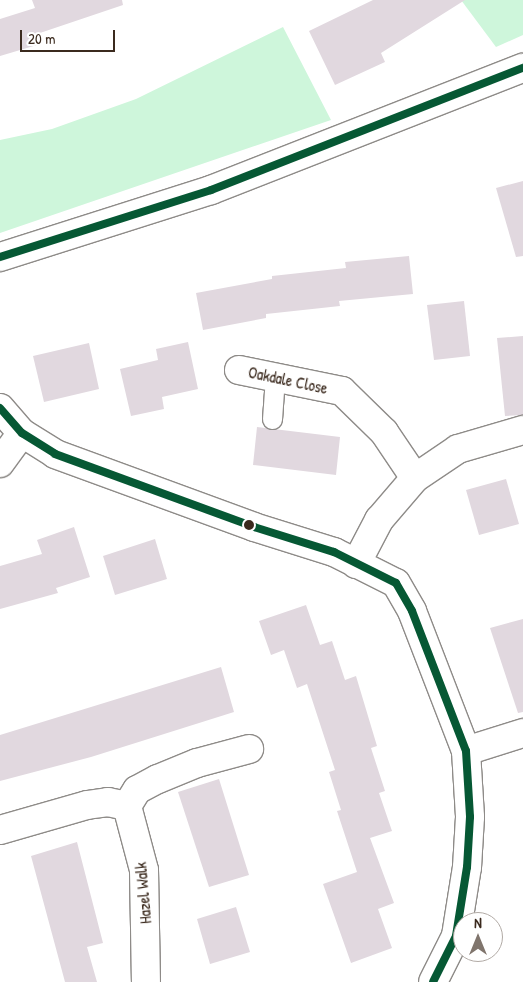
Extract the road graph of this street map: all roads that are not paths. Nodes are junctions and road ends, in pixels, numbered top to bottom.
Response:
1 (523, 68) edge
2 (0, 257) edge
3 (239, 370) dead end
4 (275, 377) junction
5 (0, 408) edge
6 (272, 419) dead end
7 (523, 430) edge
8 (22, 433) junction
9 (0, 463) edge
10 (415, 478) junction
11 (356, 564) junction
12 (523, 733) edge
13 (249, 748) dead end
14 (466, 751) junction
15 (127, 806) junction
16 (0, 830) edge
17 (146, 982) edge
18 (433, 982) edge

1 - 2 street
3 - 4 street, Oakdale Close
4 - 6 lane
4 - 10 street, Oakdale Close
5 - 8 street
7 - 10 street
8 - 9 street
8 - 11 street
10 - 11 street
11 - 14 street
12 - 14 street
13 - 15 street
14 - 18 street
15 - 16 street
15 - 17 street, Hazel Walk

